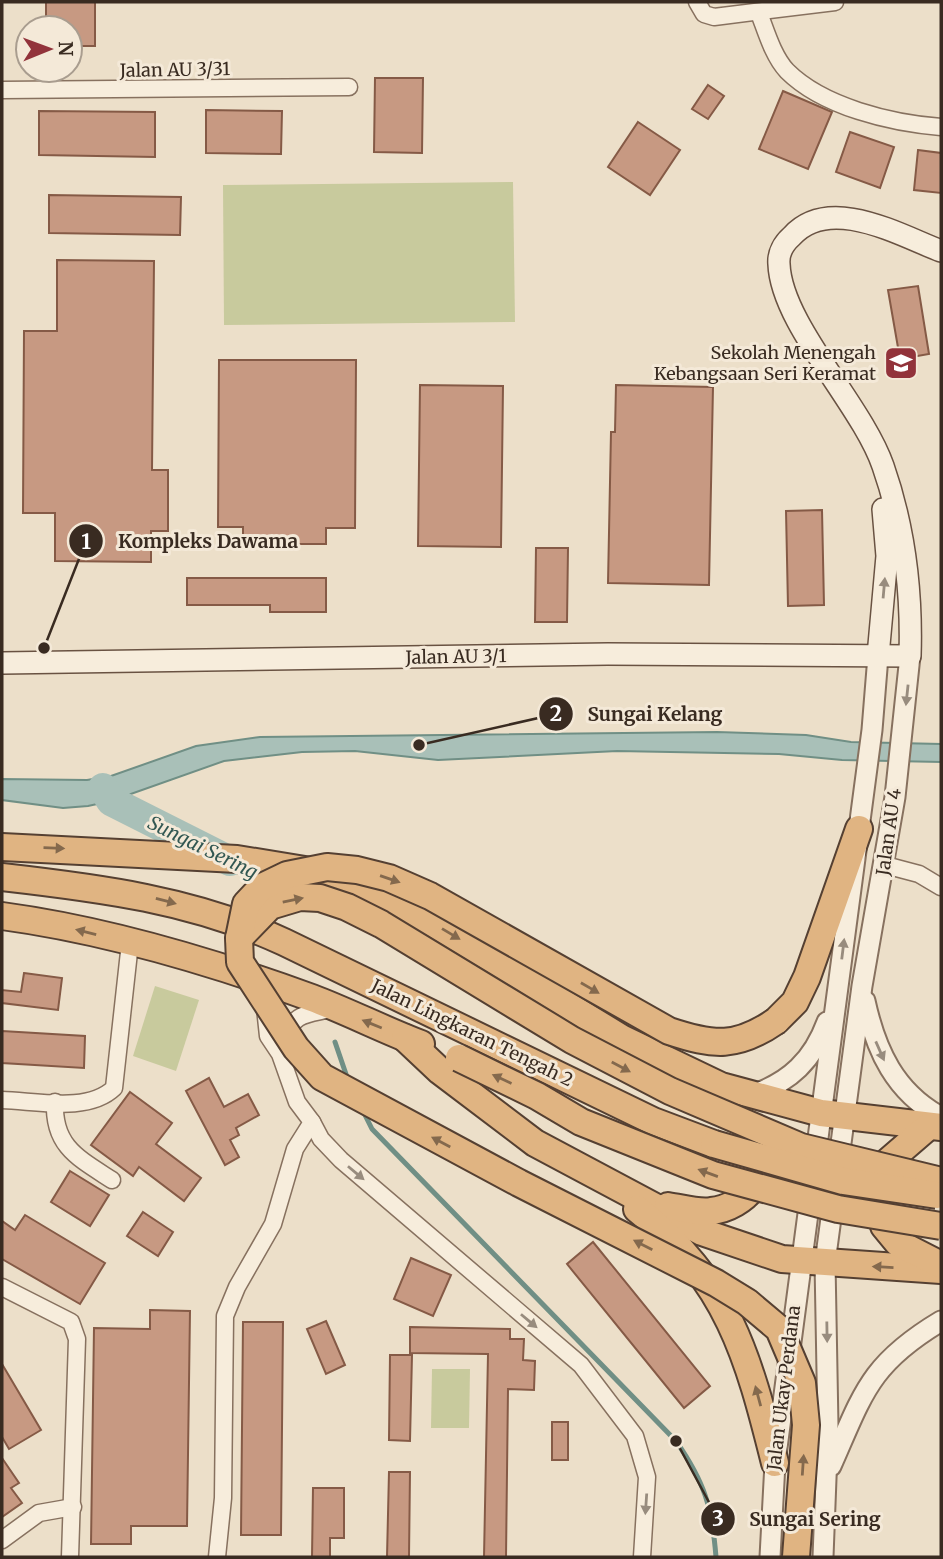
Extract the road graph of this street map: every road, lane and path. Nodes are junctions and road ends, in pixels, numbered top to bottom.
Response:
1 (835, 2) edge
2 (698, 5) edge
3 (759, 13) junction
4 (349, 87) dead end
5 (2, 90) edge
6 (941, 127) edge
7 (941, 251) edge
8 (852, 407) junction
9 (878, 656) junction
10 (909, 656) junction
11 (2, 663) edge
12 (859, 829) junction
13 (2, 846) edge
14 (885, 864) junction
15 (2, 877) edge
16 (941, 887) edge
17 (2, 916) edge
18 (239, 938) junction
19 (130, 943) junction
20 (237, 974) junction
21 (862, 986) junction
22 (837, 996) junction
23 (334, 1008) junction
24 (405, 1038) junction
25 (280, 1054) junction
26 (721, 1086) junction
27 (751, 1096) junction
28 (2, 1100) edge
29 (55, 1101) junction
30 (833, 1115) junction
31 (312, 1122) junction
32 (937, 1124) edge
33 (596, 1177) junction
34 (112, 1180) dead end
35 (941, 1181) edge
36 (941, 1195) edge
37 (650, 1202) junction
38 (941, 1226) edge
39 (812, 1262) junction
40 (941, 1265) edge
41 (941, 1270) edge
42 (2, 1287) edge
43 (941, 1321) edge
44 (775, 1463) junction
45 (825, 1479) junction
46 (73, 1507) junction
47 (2, 1540) edge
48 (70, 1557) edge
49 (217, 1557) edge
50 (642, 1557) edge
51 (770, 1557) edge
52 (796, 1557) edge
53 (823, 1557) edge

1 - 3 street
2 - 3 street
3 - 6 street
4 - 5 street, Jalan AU 3/31
7 - 8 main road, Jalan AU 4
9 -> 8 main road, Jalan AU 4
8 - 10 main road, Jalan AU 4
9 - 10 main road, Jalan AU 3/1
9 - 11 main road, Jalan AU 3/1
9 - 12 street, Jalan AU 4
10 -> 14 street, Jalan AU 4
18 -> 12 highway, bridge
22 -> 12 street, Jalan AU 4
13 -> 26 highway, bridge
14 - 16 street
14 - 21 street, Jalan AU 4
15 -> 36 highway, Jalan Lingkaran Tengah 2, bridge
19 -> 17 highway, Jalan Lingkaran Tengah 2
18 -> 35 highway, bridge
52 -> 18 highway, bridge
19 - 20 highway, Jalan Lingkaran Tengah 2
19 - 29 street
20 - 23 highway, Jalan Lingkaran Tengah 2
20 - 25 street
21 - 30 street, Jalan AU 4
21 -> 32 street
22 - 27 street
22 - 30 street, Jalan AU 4
24 -> 23 highway, Jalan Lingkaran Tengah 2
23 - 25 street
24 - 33 highway
38 -> 24 highway, Jalan Lingkaran Tengah 2, bridge
25 - 31 street
26 - 27 highway
26 - 37 highway
27 - 30 highway
28 - 29 street
29 - 34 street
30 - 32 highway
30 - 39 street, Jalan AU 4
31 - 49 street
31 -> 50 street
32 - 40 highway
33 - 37 highway
44 -> 33 highway
37 - 39 highway
41 -> 39 highway
39 - 44 street, Jalan Ukay Perdana
39 -> 45 street, Jalan Ukay Perdana
42 - 46 street
43 - 45 street
44 - 51 street, Jalan Ukay Perdana
45 - 53 street, Jalan Ukay Perdana
46 - 47 street
46 - 48 street

